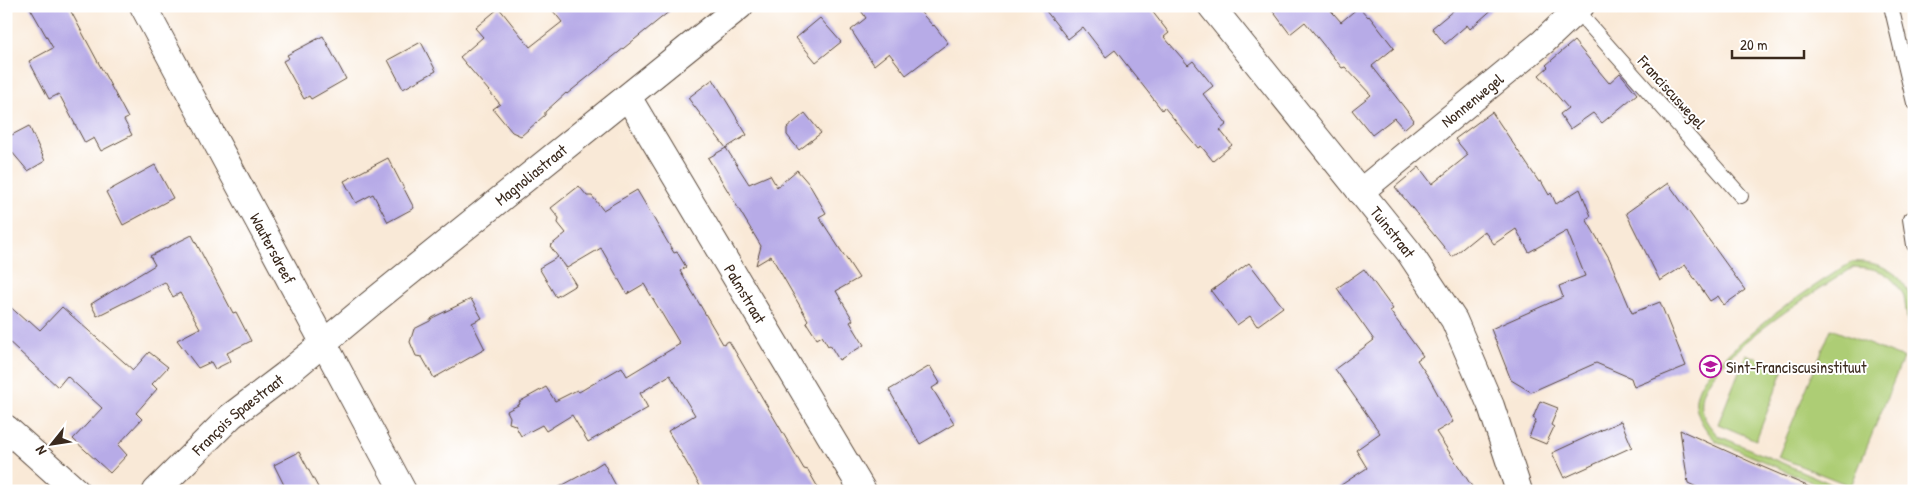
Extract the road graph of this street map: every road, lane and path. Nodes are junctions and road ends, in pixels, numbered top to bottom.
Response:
1 (143, 6) edge
2 (740, 6) edge
3 (1211, 6) edge
4 (1891, 6) edge
5 (1579, 8) edge
6 (628, 97) junction
7 (1914, 102) edge
8 (1360, 192) junction
9 (1741, 196) dead end
10 (1914, 218) edge
11 (1914, 245) edge
12 (323, 343) junction
13 (6, 428) edge
14 (76, 491) edge
15 (156, 491) edge
16 (403, 491) edge
17 (863, 491) edge
18 (1519, 491) edge

1 - 12 street, Wautersdreef
2 - 6 street, Magnoliastraat
3 - 8 street, Tuinstraat
4 - 7 lane
5 - 8 street, Nonnenwegel
5 - 9 lane, Franciscuswegel
6 - 12 street, Magnoliastraat
6 - 17 street, Palmstraat
8 - 18 street, Tuinstraat
10 - 11 lane
12 - 15 street, François Spaestraat
12 - 16 street, Wautersdreef
13 - 14 street

